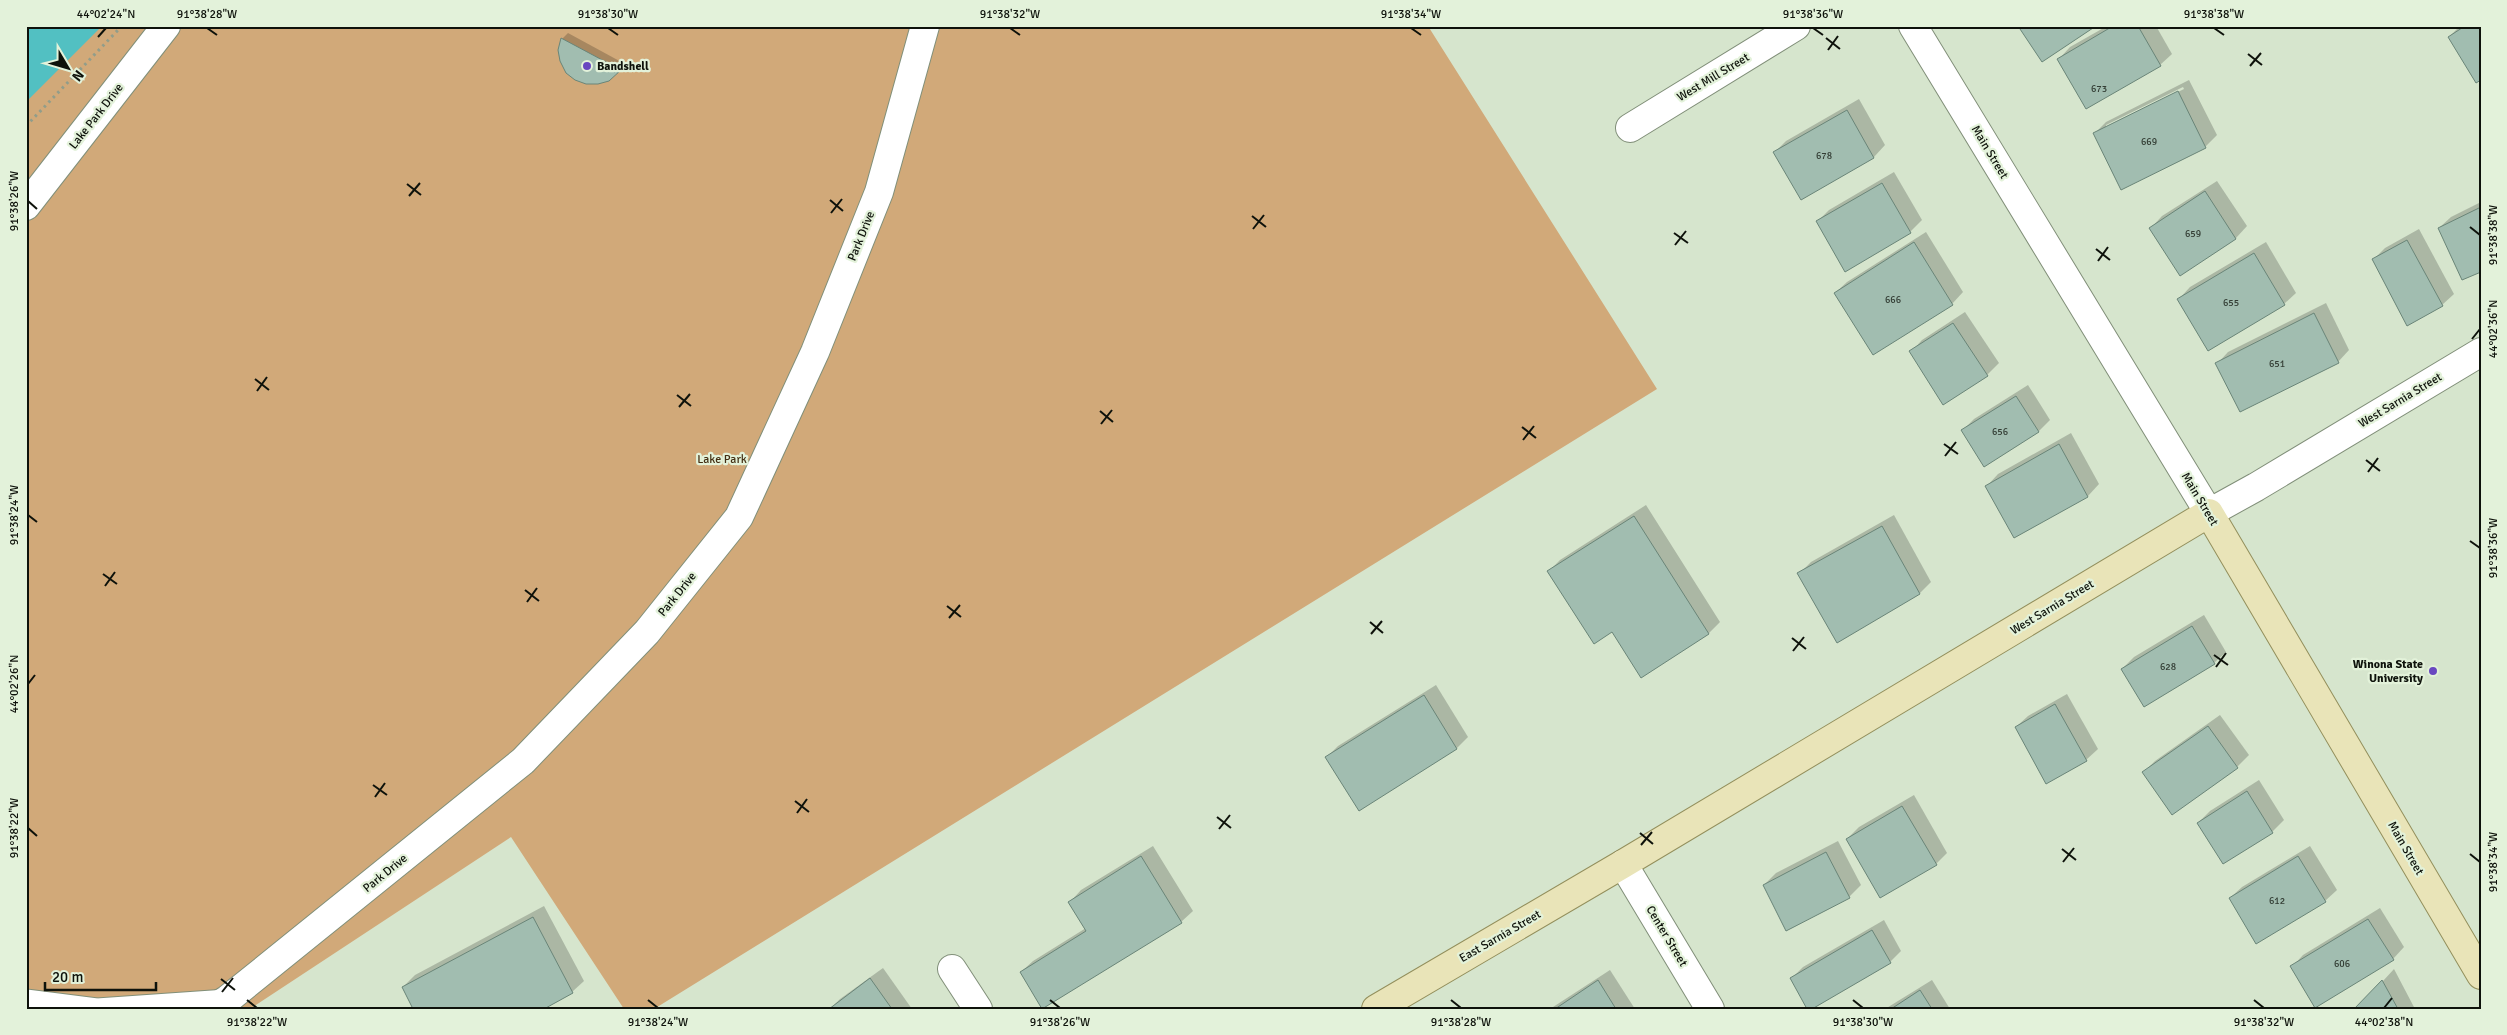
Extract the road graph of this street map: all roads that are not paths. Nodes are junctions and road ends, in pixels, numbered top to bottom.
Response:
1 (166, 26) edge
2 (925, 26) edge
3 (1796, 26) edge
4 (1913, 26) edge
5 (1630, 128) dead end
6 (26, 206) edge
7 (2481, 352) edge
8 (2209, 513) junction
9 (1623, 864) junction
10 (952, 969) dead end
11 (2481, 975) edge
12 (26, 999) edge
13 (220, 1004) edge
14 (978, 1009) edge
15 (1376, 1009) edge
16 (1710, 1009) edge

1 - 6 street, Lake Park Drive
2 - 13 street, Park Drive
3 - 5 street, West Mill Street
4 - 8 street, Main Street
7 - 8 street, West Sarnia Street
8 - 9 main road, West Sarnia Street
8 - 11 main road, Main Street
9 - 15 main road, East Sarnia Street
9 - 16 street, Center Street
10 - 14 street
12 - 13 lane

